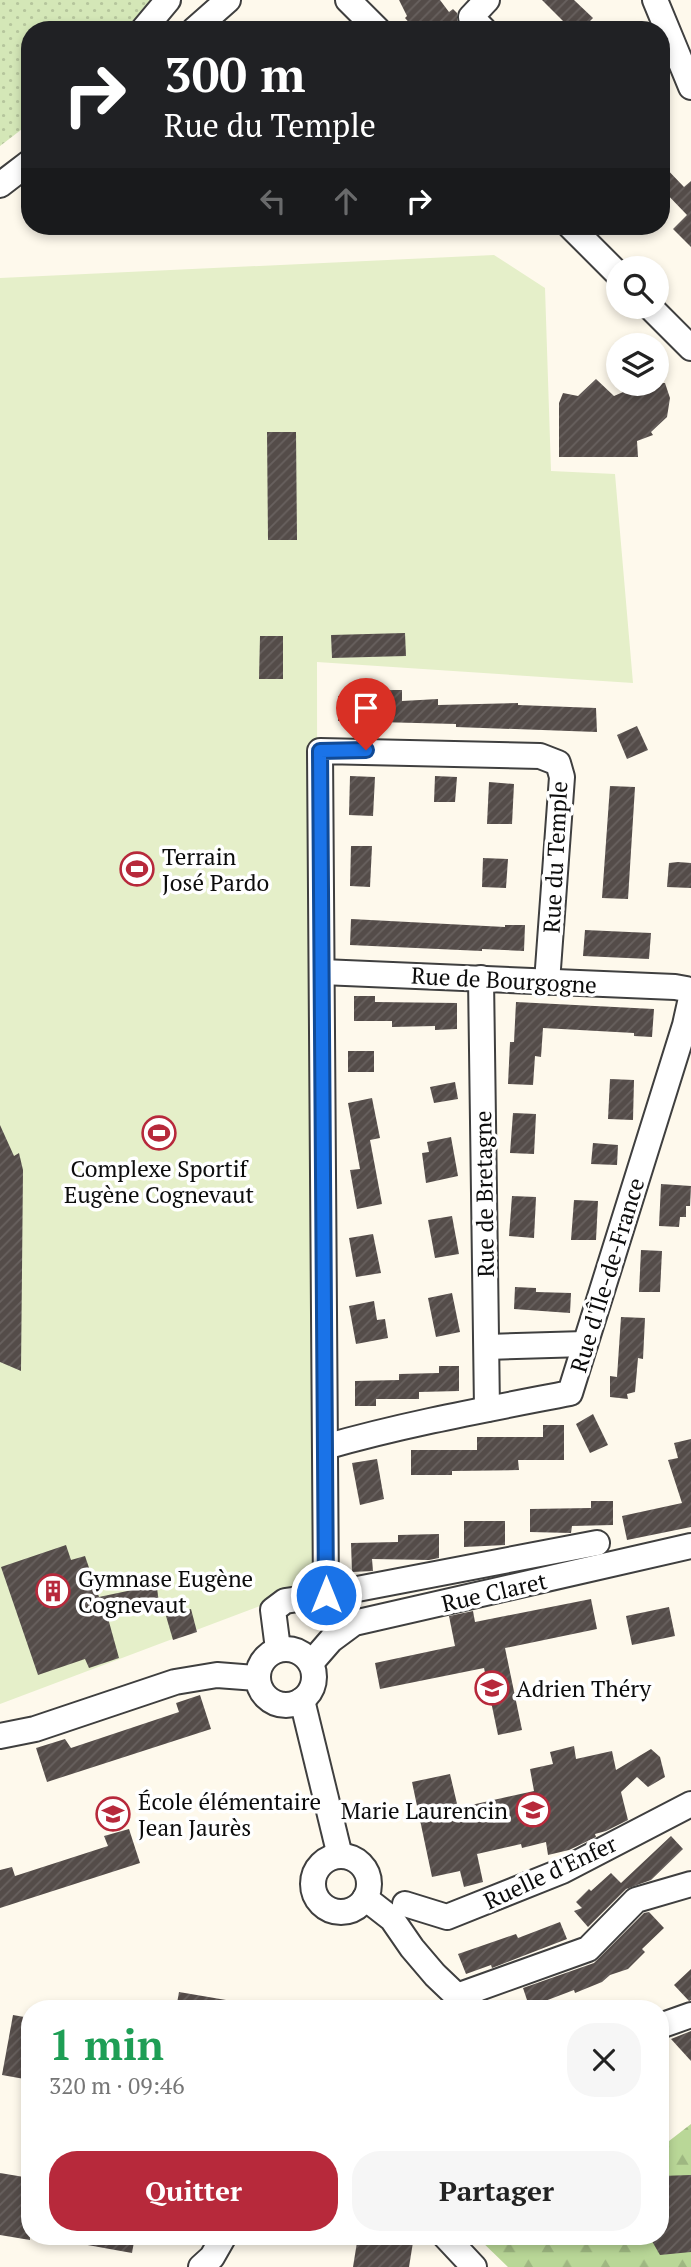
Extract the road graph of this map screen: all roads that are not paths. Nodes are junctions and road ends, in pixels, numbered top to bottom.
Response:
1 (168, 0) edge
2 (228, 0) edge
3 (348, 0) edge
4 (486, 0) edge
5 (655, 0) edge
6 (150, 21) edge
7 (204, 21) edge
8 (369, 21) edge
9 (479, 21) edge
10 (664, 21) edge
11 (670, 36) edge
12 (691, 87) edge
13 (21, 169) edge
14 (0, 185) edge
15 (579, 235) edge
16 (606, 262) edge
17 (662, 319) edge
18 (691, 348) edge
19 (322, 972) junction
20 (481, 978) junction
21 (547, 982) junction
22 (689, 995) edge
23 (585, 1344) junction
24 (486, 1347) junction
25 (487, 1409) junction
26 (326, 1447) junction
27 (597, 1543) dead end
28 (691, 1546) edge
29 (326, 1595) junction
30 (278, 1649) junction
31 (311, 1663) junction
32 (257, 1678) junction
33 (294, 1702) junction
34 (0, 1736) edge
35 (691, 1804) edge
36 (333, 1858) junction
37 (691, 1884) edge
38 (365, 1898) junction
39 (405, 1904) dead end
40 (463, 2000) edge
41 (473, 2000) edge
42 (691, 2015) edge
43 (669, 2023) edge
44 (218, 2245) edge
45 (453, 2245) edge
46 (201, 2267) edge
47 (474, 2267) edge

1 - 6 street
2 - 7 street
3 - 8 street
4 - 9 street
5 - 10 street
11 - 12 street
13 - 14 street
15 - 16 street
17 - 18 street
19 - 20 street, Rue de Bourgogne
19 - 21 street, Rue du Temple
19 - 26 street
20 - 21 street, Rue de Bourgogne
20 - 24 street, Rue de Bretagne
21 - 22 street, Rue de Bourgogne
22 - 23 street, Rue d'Île-de-France
23 - 24 street
23 - 25 street, Rue d'Île-de-France
24 - 25 street, Rue de Bretagne
25 - 26 street, Rue d'Île-de-France
26 - 29 street
27 - 29 street
28 - 31 street, Rue Claret
29 - 30 street
30 - 31 street
30 - 32 street
31 - 33 street
32 - 33 street
32 - 34 street
33 - 36 street
35 - 39 street, Ruelle d'Enfer
36 - 38 street
36 - 38 street
37 - 41 street
38 - 40 street
42 - 43 street
44 - 46 street
45 - 47 street

